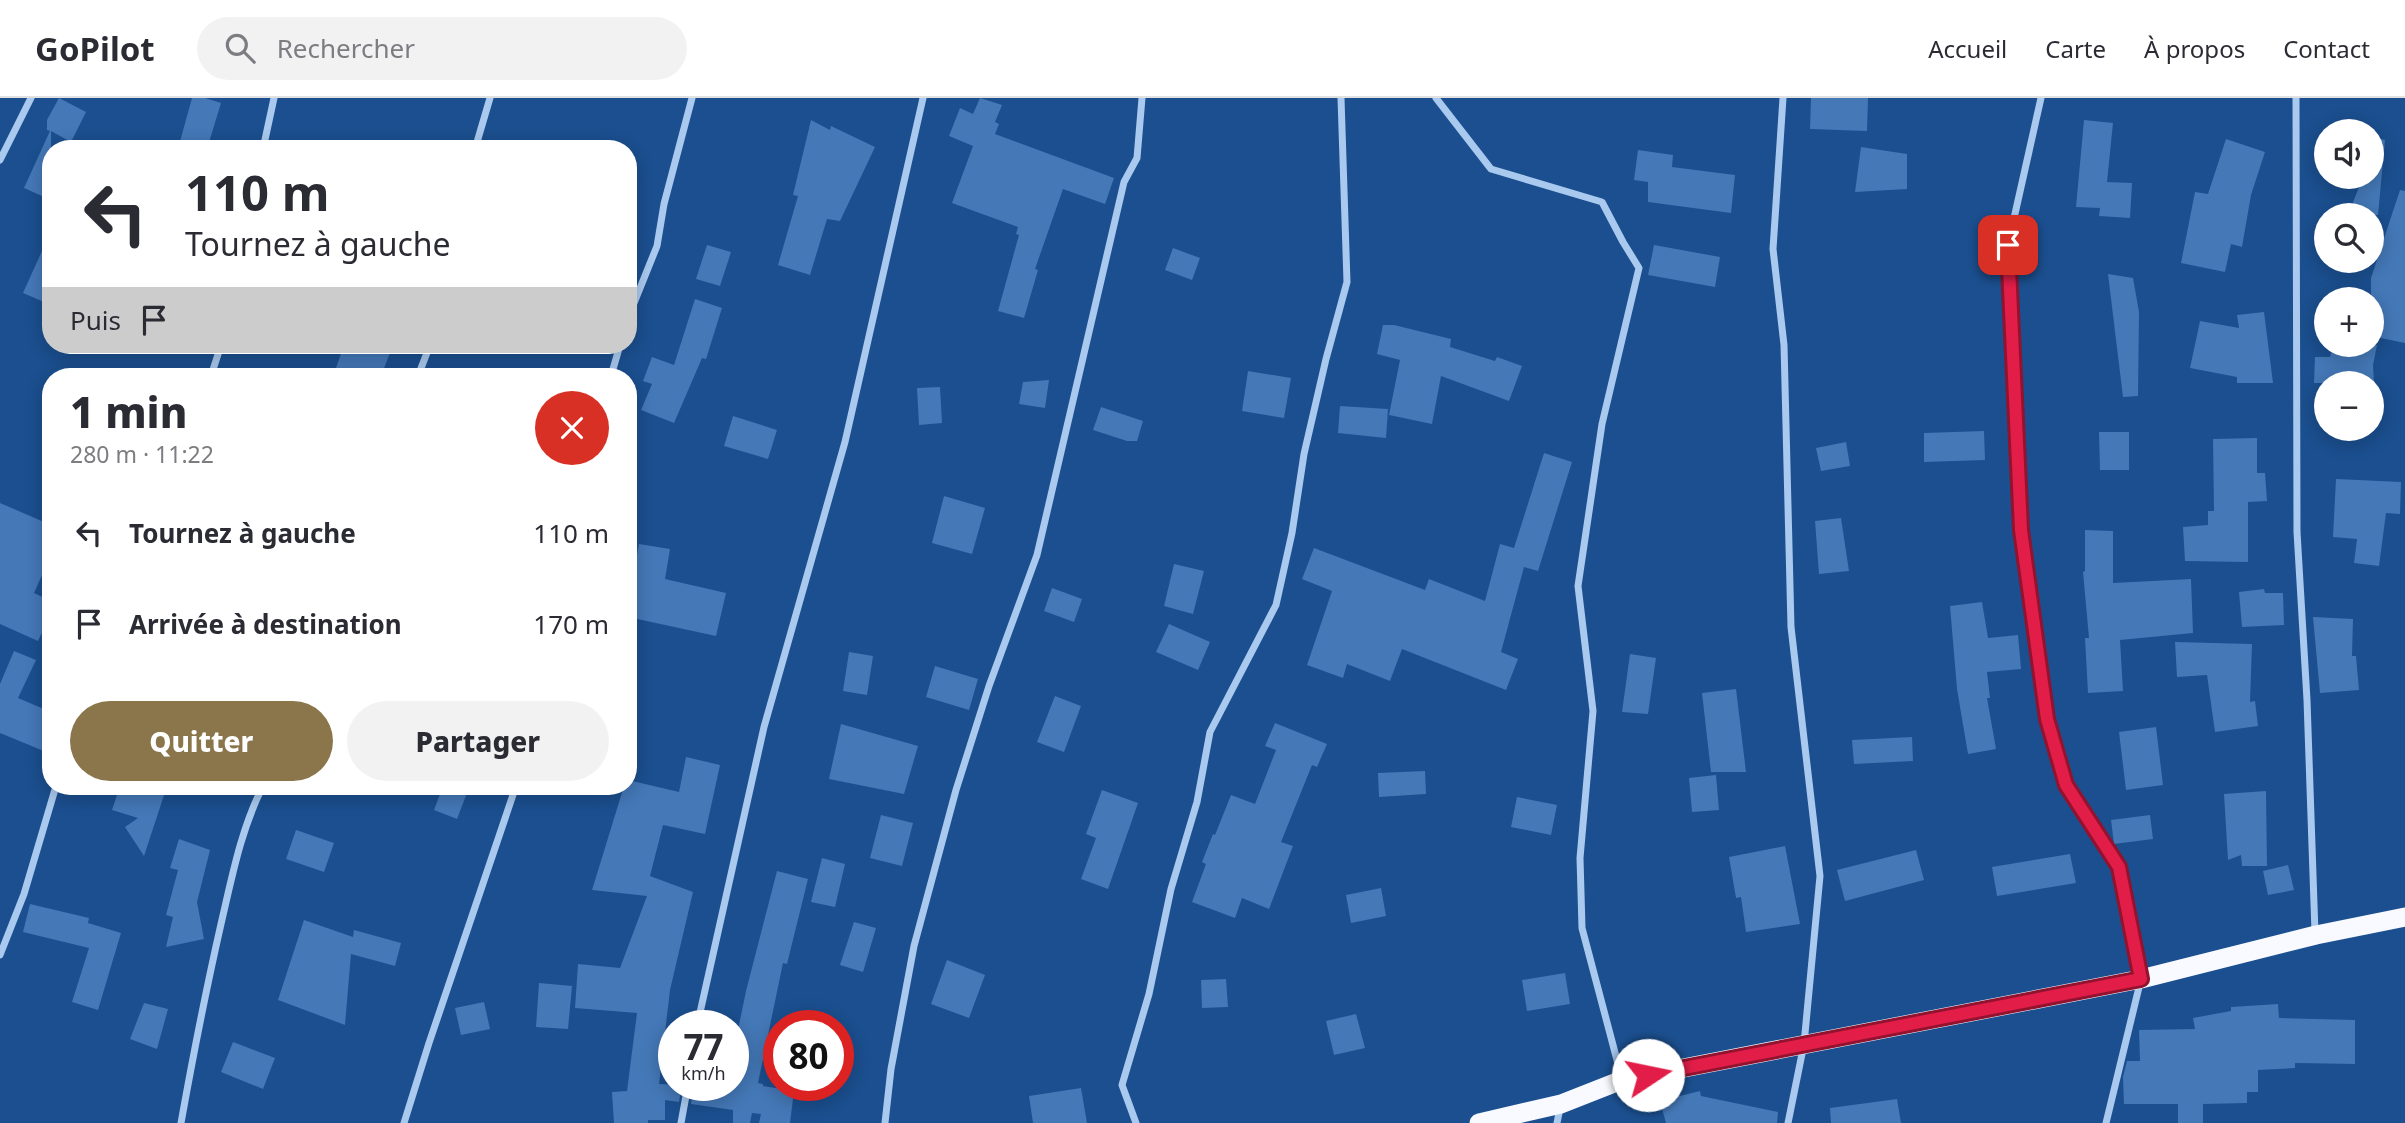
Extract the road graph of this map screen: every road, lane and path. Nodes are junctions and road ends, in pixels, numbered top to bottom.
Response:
1 (31, 98) edge
2 (274, 98) edge
3 (490, 98) edge
4 (692, 98) edge
5 (923, 98) edge
6 (1142, 98) edge
7 (1341, 98) edge
8 (1436, 98) edge
9 (1783, 98) edge
10 (2041, 98) edge
11 (2296, 98) edge
12 (265, 140) edge
13 (478, 140) edge
14 (0, 160) edge
15 (637, 296) edge
16 (53, 795) edge
17 (258, 795) edge
18 (513, 795) edge
19 (2405, 917) edge
20 (2316, 935) junction
21 (0, 955) edge
22 (2141, 979) junction
23 (701, 1010) edge
24 (1804, 1044) junction
25 (1622, 1080) junction
26 (685, 1101) edge
27 (1559, 1113) edge
28 (181, 1123) edge
29 (404, 1123) edge
30 (681, 1123) edge
31 (886, 1123) edge
32 (1136, 1123) edge
33 (1479, 1123) edge
34 (1788, 1123) edge
35 (2106, 1123) edge

1 - 14 street
2 - 12 street
3 - 13 street
4 - 15 street
5 - 23 street
6 - 31 street
7 - 32 street
8 - 25 street
9 - 24 street
10 - 22 street
11 - 20 street
16 - 21 street
17 - 28 street
18 - 29 street
19 - 20 highway
20 - 22 highway
22 - 24 highway
22 - 35 street
24 - 25 highway
24 - 34 street
25 - 27 highway
26 - 30 street
27 - 33 highway

